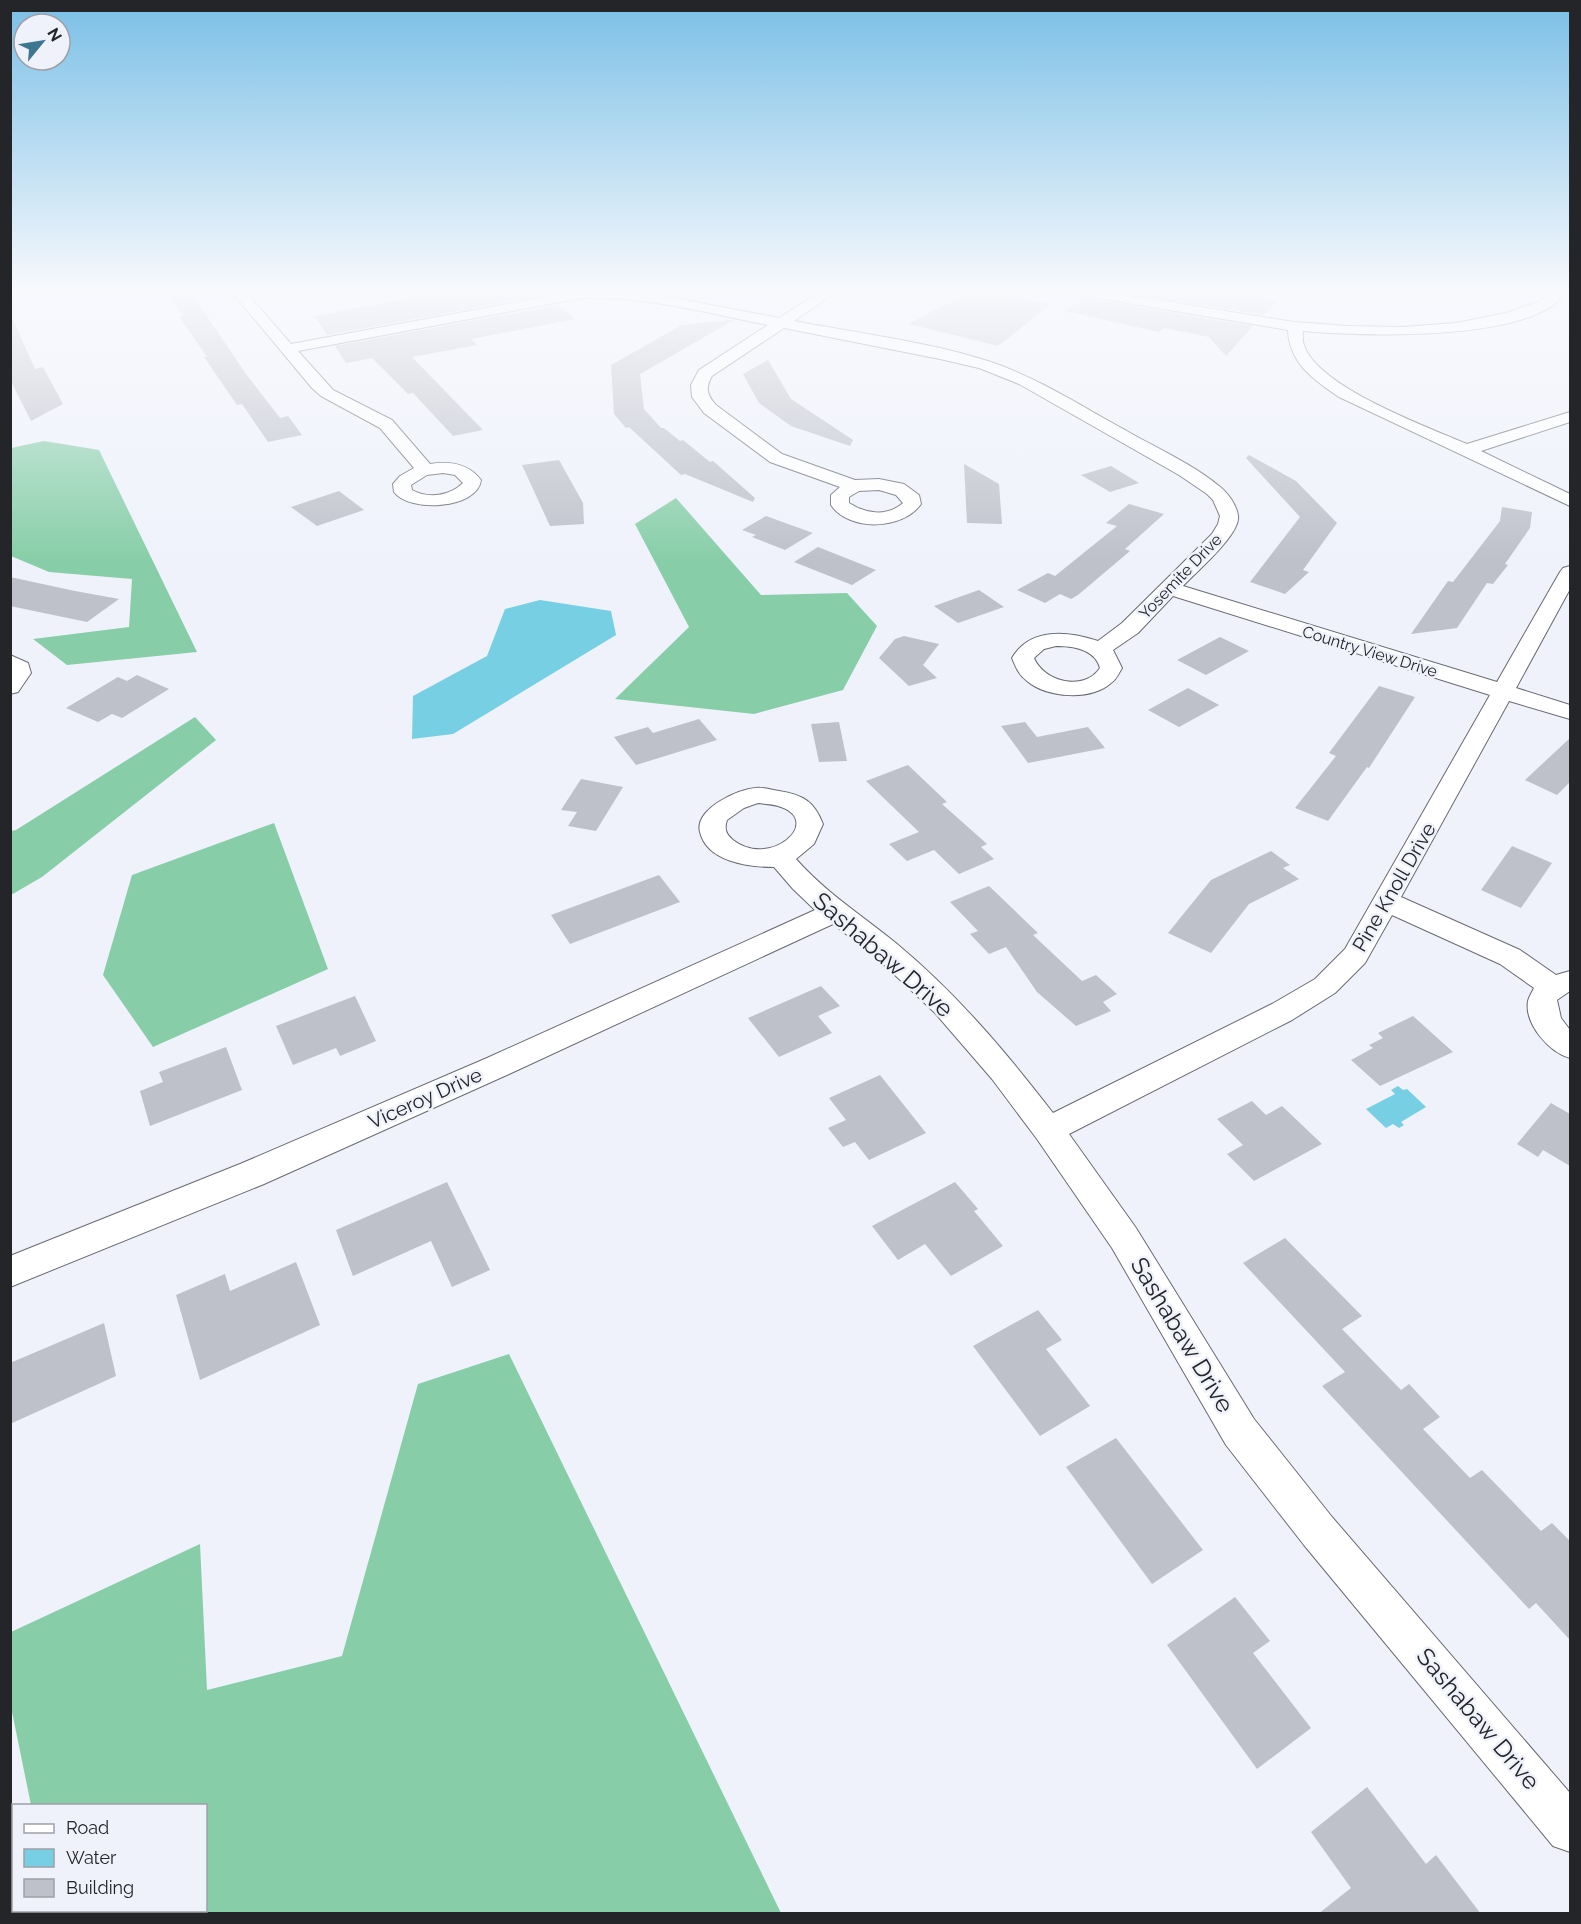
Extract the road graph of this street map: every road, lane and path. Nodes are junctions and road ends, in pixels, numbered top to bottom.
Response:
1 (316, 381) edge
2 (701, 381) edge
3 (1024, 381) edge
4 (1326, 381) edge
5 (1570, 417) edge
6 (1467, 450) junction
7 (425, 470) dead end
8 (855, 486) dead end
9 (1570, 501) edge
10 (1570, 572) edge
11 (1170, 589) junction
12 (1099, 650) dead end
13 (10, 661) edge
14 (10, 687) edge
15 (1504, 692) junction
16 (1570, 712) edge
17 (779, 856) dead end
18 (1388, 902) junction
19 (835, 912) junction
20 (1562, 984) edge
21 (1570, 1047) edge
22 (1048, 1130) junction
23 (10, 1272) edge
24 (1570, 1829) edge

1 - 7 street
2 - 8 street
3 - 11 street, Yosemite Drive
4 - 6 street
5 - 6 street
6 - 9 street
10 - 15 street, Pine Knoll Drive
11 - 12 street, Yosemite Drive
11 - 15 street, Country View Drive
13 - 14 street
15 - 16 street, Country View Drive
15 - 18 street, Pine Knoll Drive
17 - 19 street, Sashabaw Drive
18 - 20 street
18 - 22 street, Pine Knoll Drive
19 - 22 street, Sashabaw Drive
19 - 23 street, Viceroy Drive
20 - 21 street
22 - 24 street, Sashabaw Drive

